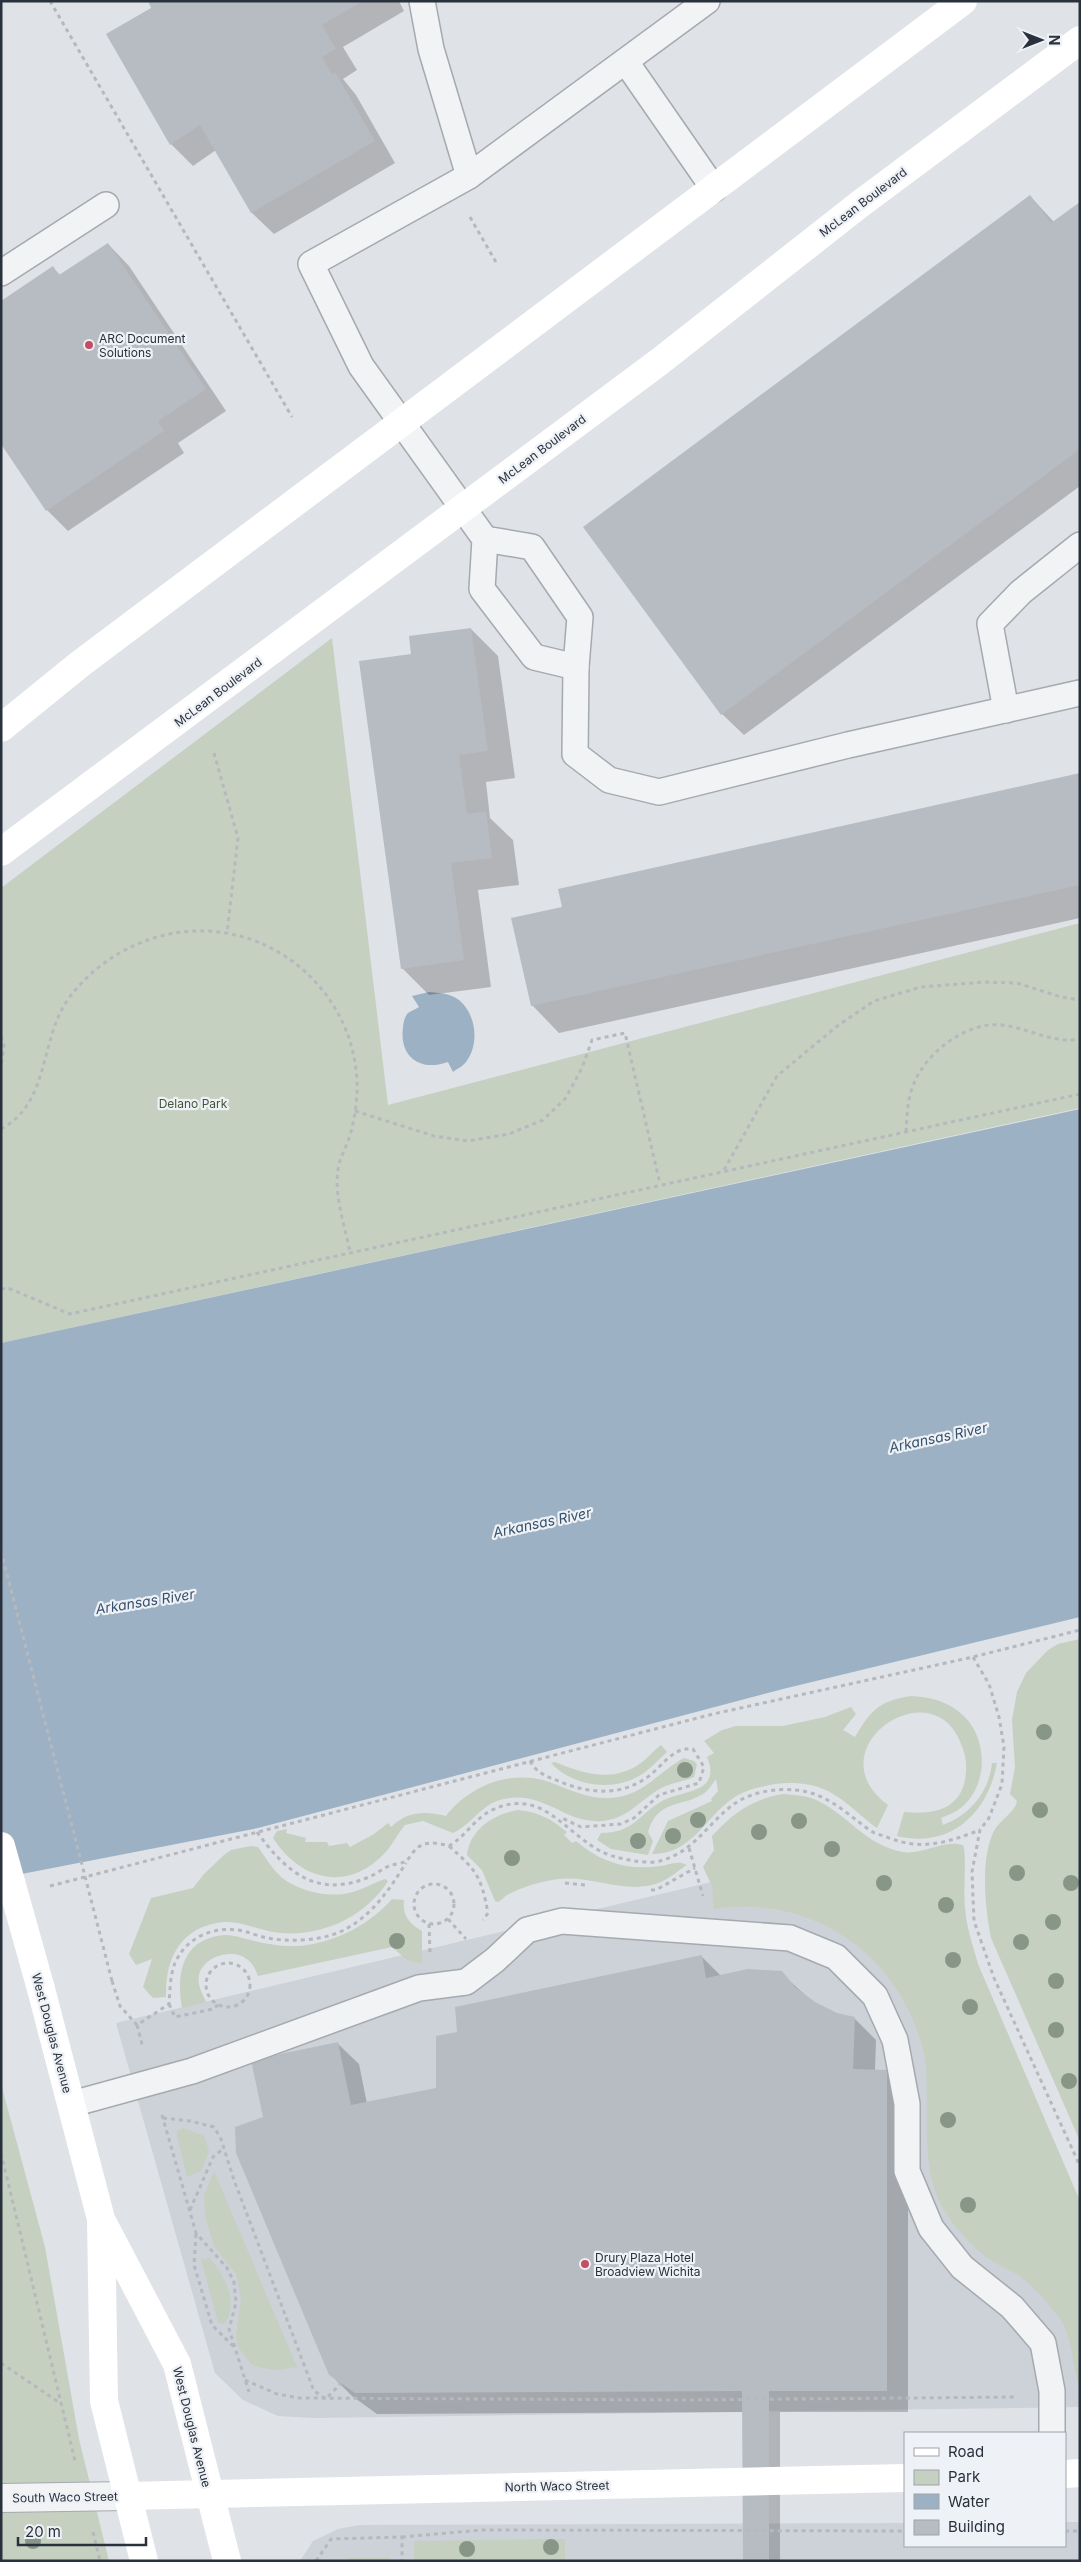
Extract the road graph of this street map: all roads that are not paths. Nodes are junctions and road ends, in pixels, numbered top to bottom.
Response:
1 (422, 1) edge
2 (707, 1) edge
3 (963, 1) edge
4 (1080, 40) edge
5 (626, 62) junction
6 (461, 181) junction
7 (714, 189) junction
8 (106, 205) dead end
9 (1, 273) edge
10 (402, 423) junction
11 (463, 508) junction
12 (485, 539) junction
13 (1080, 545) edge
14 (576, 666) junction
15 (1080, 693) edge
16 (1006, 710) junction
17 (1, 728) edge
18 (1, 852) edge
19 (1, 1846) edge
20 (72, 2104) junction
21 (101, 2219) junction
22 (1052, 2432) edge
23 (1080, 2473) edge
24 (1066, 2474) edge
25 (904, 2478) edge
26 (209, 2494) junction
27 (128, 2496) junction
28 (1, 2498) edge
29 (144, 2561) edge
30 (227, 2561) edge

1 - 6 lane
2 - 5 lane
3 - 7 main road
4 - 11 main road, McLean Boulevard
5 - 6 lane
5 - 7 lane
6 - 10 lane
7 - 10 main road
8 - 9 lane
10 - 11 lane
10 - 17 main road
11 - 12 lane
11 - 18 main road, McLean Boulevard
12 - 14 lane
12 - 14 lane
13 - 16 lane
14 - 16 lane
15 - 16 lane
19 - 20 main road, West Douglas Avenue, bridge
20 - 21 main road, West Douglas Avenue
20 - 22 lane
21 - 26 main road, West Douglas Avenue
21 - 27 main road, West Douglas Avenue
23 - 24 main road
25 - 26 main road, North Waco Street
26 - 27 main road, North Waco Street
26 - 30 main road, West Douglas Avenue
27 - 28 street, South Waco Street
27 - 29 main road, West Douglas Avenue

